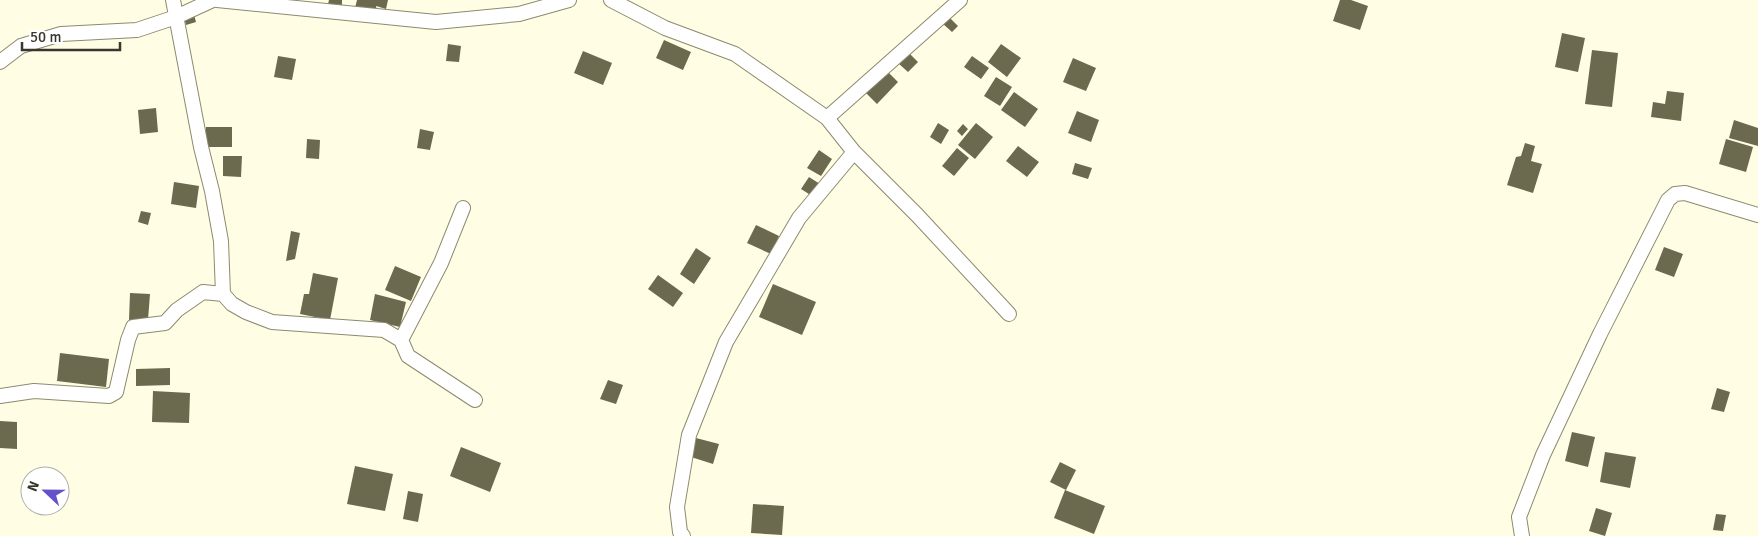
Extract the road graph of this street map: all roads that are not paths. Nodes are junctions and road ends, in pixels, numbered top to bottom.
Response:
1 (173, 0) edge
2 (215, 0) edge
3 (569, 0) edge
4 (612, 0) edge
5 (960, 0) edge
6 (176, 16) junction
7 (0, 62) edge
8 (827, 118) junction
9 (854, 152) junction
10 (463, 208) dead end
11 (1758, 214) edge
12 (223, 294) junction
13 (1009, 314) dead end
14 (401, 340) junction
15 (0, 396) edge
16 (476, 400) dead end
17 (683, 536) edge
18 (1522, 536) edge

1 - 6 street
2 - 3 street
2 - 6 street
4 - 8 street
5 - 8 street
6 - 7 street
6 - 12 street
8 - 9 street
9 - 13 street
9 - 17 street
10 - 14 street
11 - 18 street
12 - 14 street
12 - 15 street
14 - 16 street

